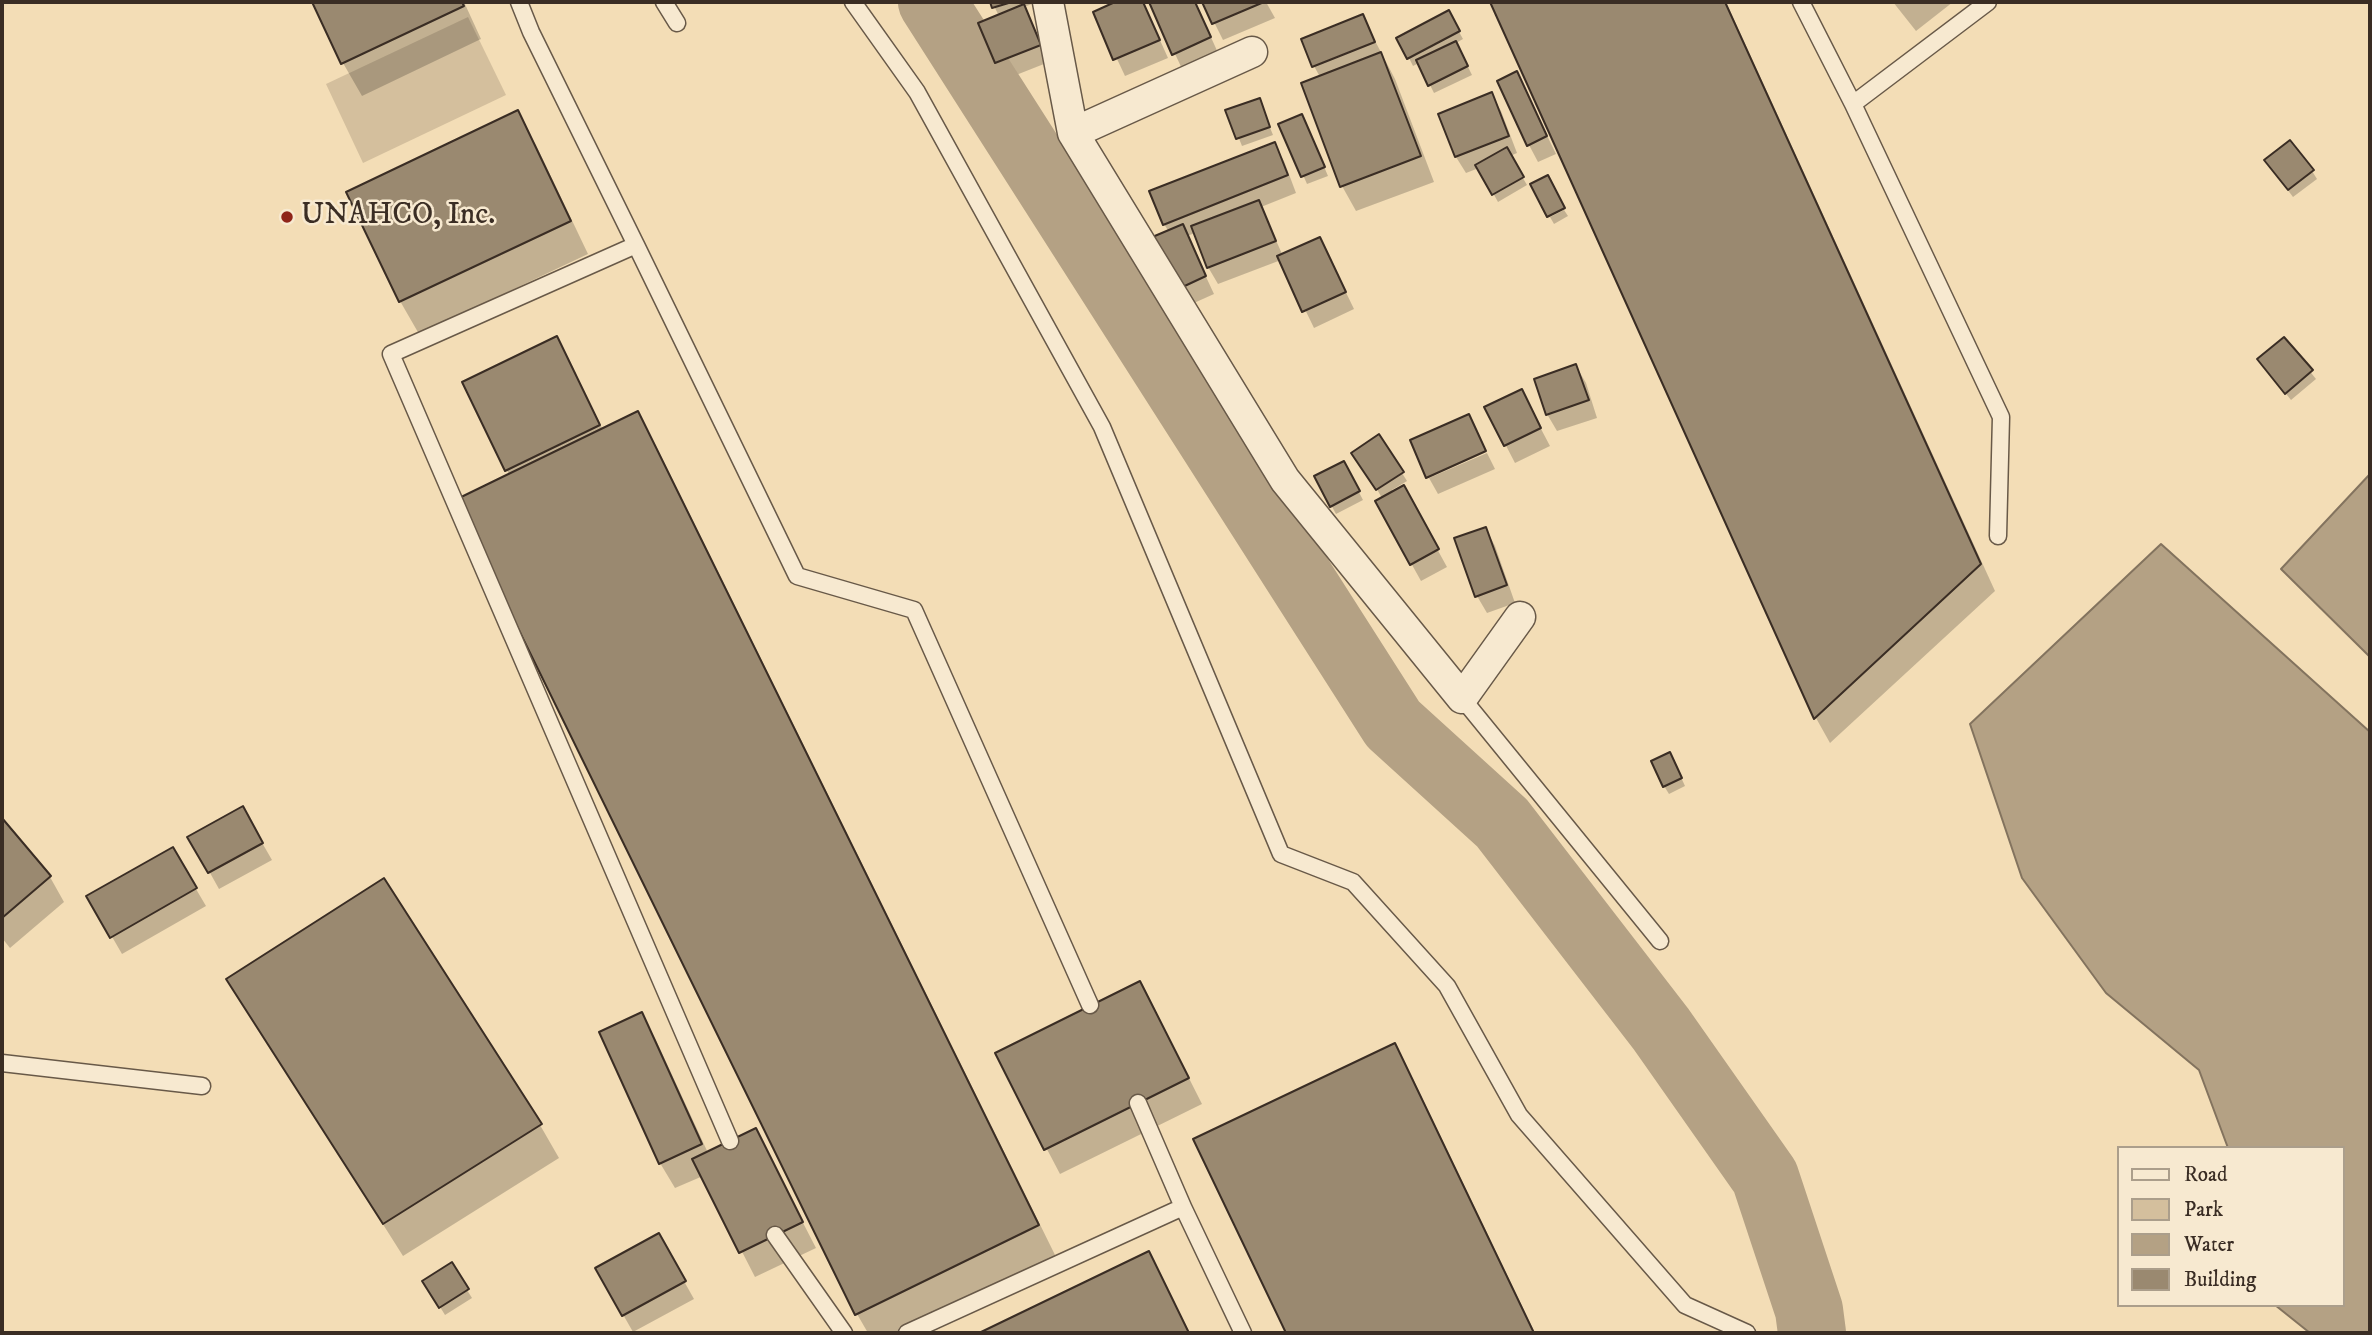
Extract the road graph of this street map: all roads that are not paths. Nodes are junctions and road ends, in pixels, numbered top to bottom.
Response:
1 (519, 2) edge
2 (664, 2) edge
3 (853, 2) edge
4 (1048, 2) edge
5 (1801, 2) edge
6 (1988, 2) edge
7 (677, 23) dead end
8 (1252, 52) dead end
9 (1853, 104) junction
10 (1073, 133) junction
11 (636, 245) junction
12 (1998, 536) dead end
13 (1520, 617) dead end
14 (1462, 698) junction
15 (1660, 941) dead end
16 (1090, 1005) dead end
17 (2, 1063) edge
18 (202, 1086) dead end
19 (1138, 1103) dead end
20 (730, 1141) dead end
21 (1183, 1207) junction
22 (775, 1235) dead end
23 (844, 1333) edge
24 (907, 1333) edge
25 (1243, 1333) edge
26 (1747, 1333) edge

1 - 11 lane
2 - 7 lane
3 - 26 lane
4 - 10 street
5 - 9 lane
6 - 9 lane
8 - 10 street
9 - 12 lane
10 - 14 street
11 - 16 lane
11 - 20 lane
13 - 14 street
14 - 15 lane
17 - 18 lane
19 - 21 lane
21 - 24 lane
21 - 25 lane
22 - 23 lane

